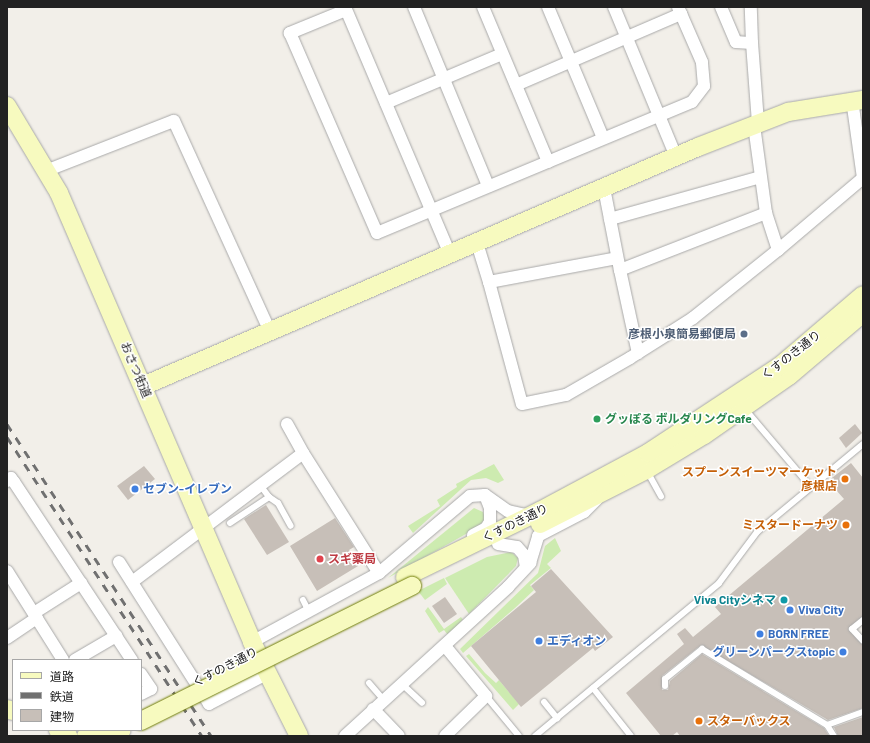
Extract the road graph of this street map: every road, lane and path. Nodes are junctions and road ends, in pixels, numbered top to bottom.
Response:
1 (414, 7) edge
2 (483, 7) edge
3 (548, 7) edge
4 (614, 7) edge
5 (721, 7) edge
6 (751, 7) edge
7 (346, 8) edge
8 (680, 11) edge
9 (627, 38) junction
10 (752, 43) junction
11 (502, 54) junction
12 (571, 61) junction
13 (444, 79) junction
14 (516, 85) junction
15 (858, 100) edge
16 (386, 103) junction
17 (7, 106) edge
18 (659, 116) junction
19 (756, 124) junction
20 (604, 138) junction
21 (676, 157) junction
22 (548, 162) junction
23 (48, 170) junction
24 (760, 177) junction
25 (488, 186) junction
26 (604, 188) junction
27 (432, 212) junction
28 (766, 213) junction
29 (610, 219) junction
30 (477, 243) junction
31 (778, 250) junction
32 (450, 254) junction
33 (619, 264) junction
34 (489, 282) junction
35 (863, 295) edge
36 (863, 314) edge
37 (270, 332) junction
38 (638, 353) junction
39 (143, 386) junction
40 (744, 408) junction
41 (287, 424) dead end
42 (863, 444) edge
43 (303, 453) junction
44 (646, 470) junction
45 (7, 481) edge
46 (260, 485) junction
47 (811, 488) junction
48 (485, 495) junction
49 (600, 496) junction
50 (661, 496) dead end
51 (268, 497) junction
52 (529, 516) junction
53 (230, 523) dead end
54 (291, 526) dead end
55 (203, 528) junction
56 (498, 544) junction
57 (119, 562) dead end
58 (526, 567) junction
59 (425, 568) junction
60 (7, 571) edge
61 (379, 573) junction
62 (409, 581) junction
63 (132, 582) junction
64 (81, 583) junction
65 (303, 600) dead end
66 (309, 612) junction
67 (35, 616) junction
68 (863, 620) edge
69 (116, 636) junction
70 (7, 638) edge
71 (863, 641) edge
72 (252, 642) junction
73 (445, 646) junction
74 (62, 659) edge
75 (77, 659) edge
76 (131, 659) edge
77 (268, 673) junction
78 (142, 676) edge
79 (369, 683) dead end
80 (403, 685) junction
81 (665, 686) dead end
82 (592, 688) junction
83 (142, 694) edge
84 (486, 696) junction
85 (384, 700) junction
86 (544, 702) dead end
87 (422, 703) dead end
88 (142, 709) edge
89 (373, 709) junction
90 (863, 712) edge
91 (557, 718) junction
92 (142, 720) edge
93 (827, 725) junction
94 (96, 731) edge
95 (120, 731) edge
96 (86, 736) edge
97 (110, 736) edge
98 (299, 736) edge
99 (345, 736) edge
100 (399, 736) edge
101 (445, 736) edge
102 (519, 736) edge
103 (535, 736) edge
104 (631, 736) edge
105 (828, 736) edge
106 (833, 736) edge

1 - 13 street
2 - 11 street
3 - 12 street
4 - 9 street
5 - 10 street
6 - 10 street
7 - 16 street
7 - 27 street
8 - 9 street
8 - 18 street
9 - 12 street
9 - 18 street
10 - 19 street
11 - 13 street
11 - 14 street
12 - 14 street
12 - 20 street
13 - 16 street
13 - 25 street
14 - 22 street
15 - 19 main road
15 - 31 street
16 - 27 street
17 - 23 main road, おさつ街道
18 - 20 street
18 - 21 street
19 - 21 main road
19 - 24 street
20 - 22 street
21 - 26 main road
22 - 25 street
23 - 37 street
23 - 39 main road, おさつ街道
24 - 28 street
24 - 29 street
25 - 27 street
26 - 29 street
26 - 30 main road
27 - 32 street
28 - 31 street
28 - 33 street
29 - 33 street
30 - 32 main road
30 - 34 street
31 - 38 street
32 - 37 main road
33 - 34 street
33 - 38 street
34 - 38 street
35 - 52 main road, くすのき通り
36 - 40 main road, くすのき通り
37 - 39 main road
39 - 55 main road, おさつ街道
40 - 44 main road, くすのき通り
40 - 47 lane
41 - 43 street
42 - 47 lane
43 - 46 street
43 - 61 street
44 - 49 main road, くすのき通り
44 - 50 lane
45 - 64 street
46 - 51 lane
46 - 55 street
47 - 82 lane
48 - 52 street
48 - 59 street
48 - 61 street
49 - 56 main road, くすのき通り
49 - 58 street
51 - 53 lane
51 - 54 lane
52 - 59 main road, くすのき通り
55 - 63 street
55 - 72 main road, おさつ街道
56 - 58 street
56 - 62 main road, くすのき通り
57 - 63 street
58 - 73 street
59 - 62 main road, くすのき通り
60 - 67 street
61 - 66 street
62 - 88 main road, くすのき通り
62 - 92 main road, くすのき通り, bridge
63 - 77 street
64 - 67 street
64 - 69 street
65 - 66 lane
66 - 72 street
67 - 70 street
67 - 74 street
68 - 71 lane
69 - 75 street
69 - 76 street
72 - 77 main road, おさつ街道
73 - 80 street
73 - 84 street
77 - 98 main road, おさつ街道
78 - 83 street
79 - 85 lane
80 - 85 street
80 - 87 lane
81 - 93 lane
82 - 91 lane
82 - 104 lane
84 - 101 street
84 - 102 lane
85 - 89 street
86 - 91 lane
89 - 99 street
89 - 100 street
90 - 93 lane
91 - 103 lane
93 - 105 lane
93 - 106 lane
94 - 96 main road
95 - 97 main road

